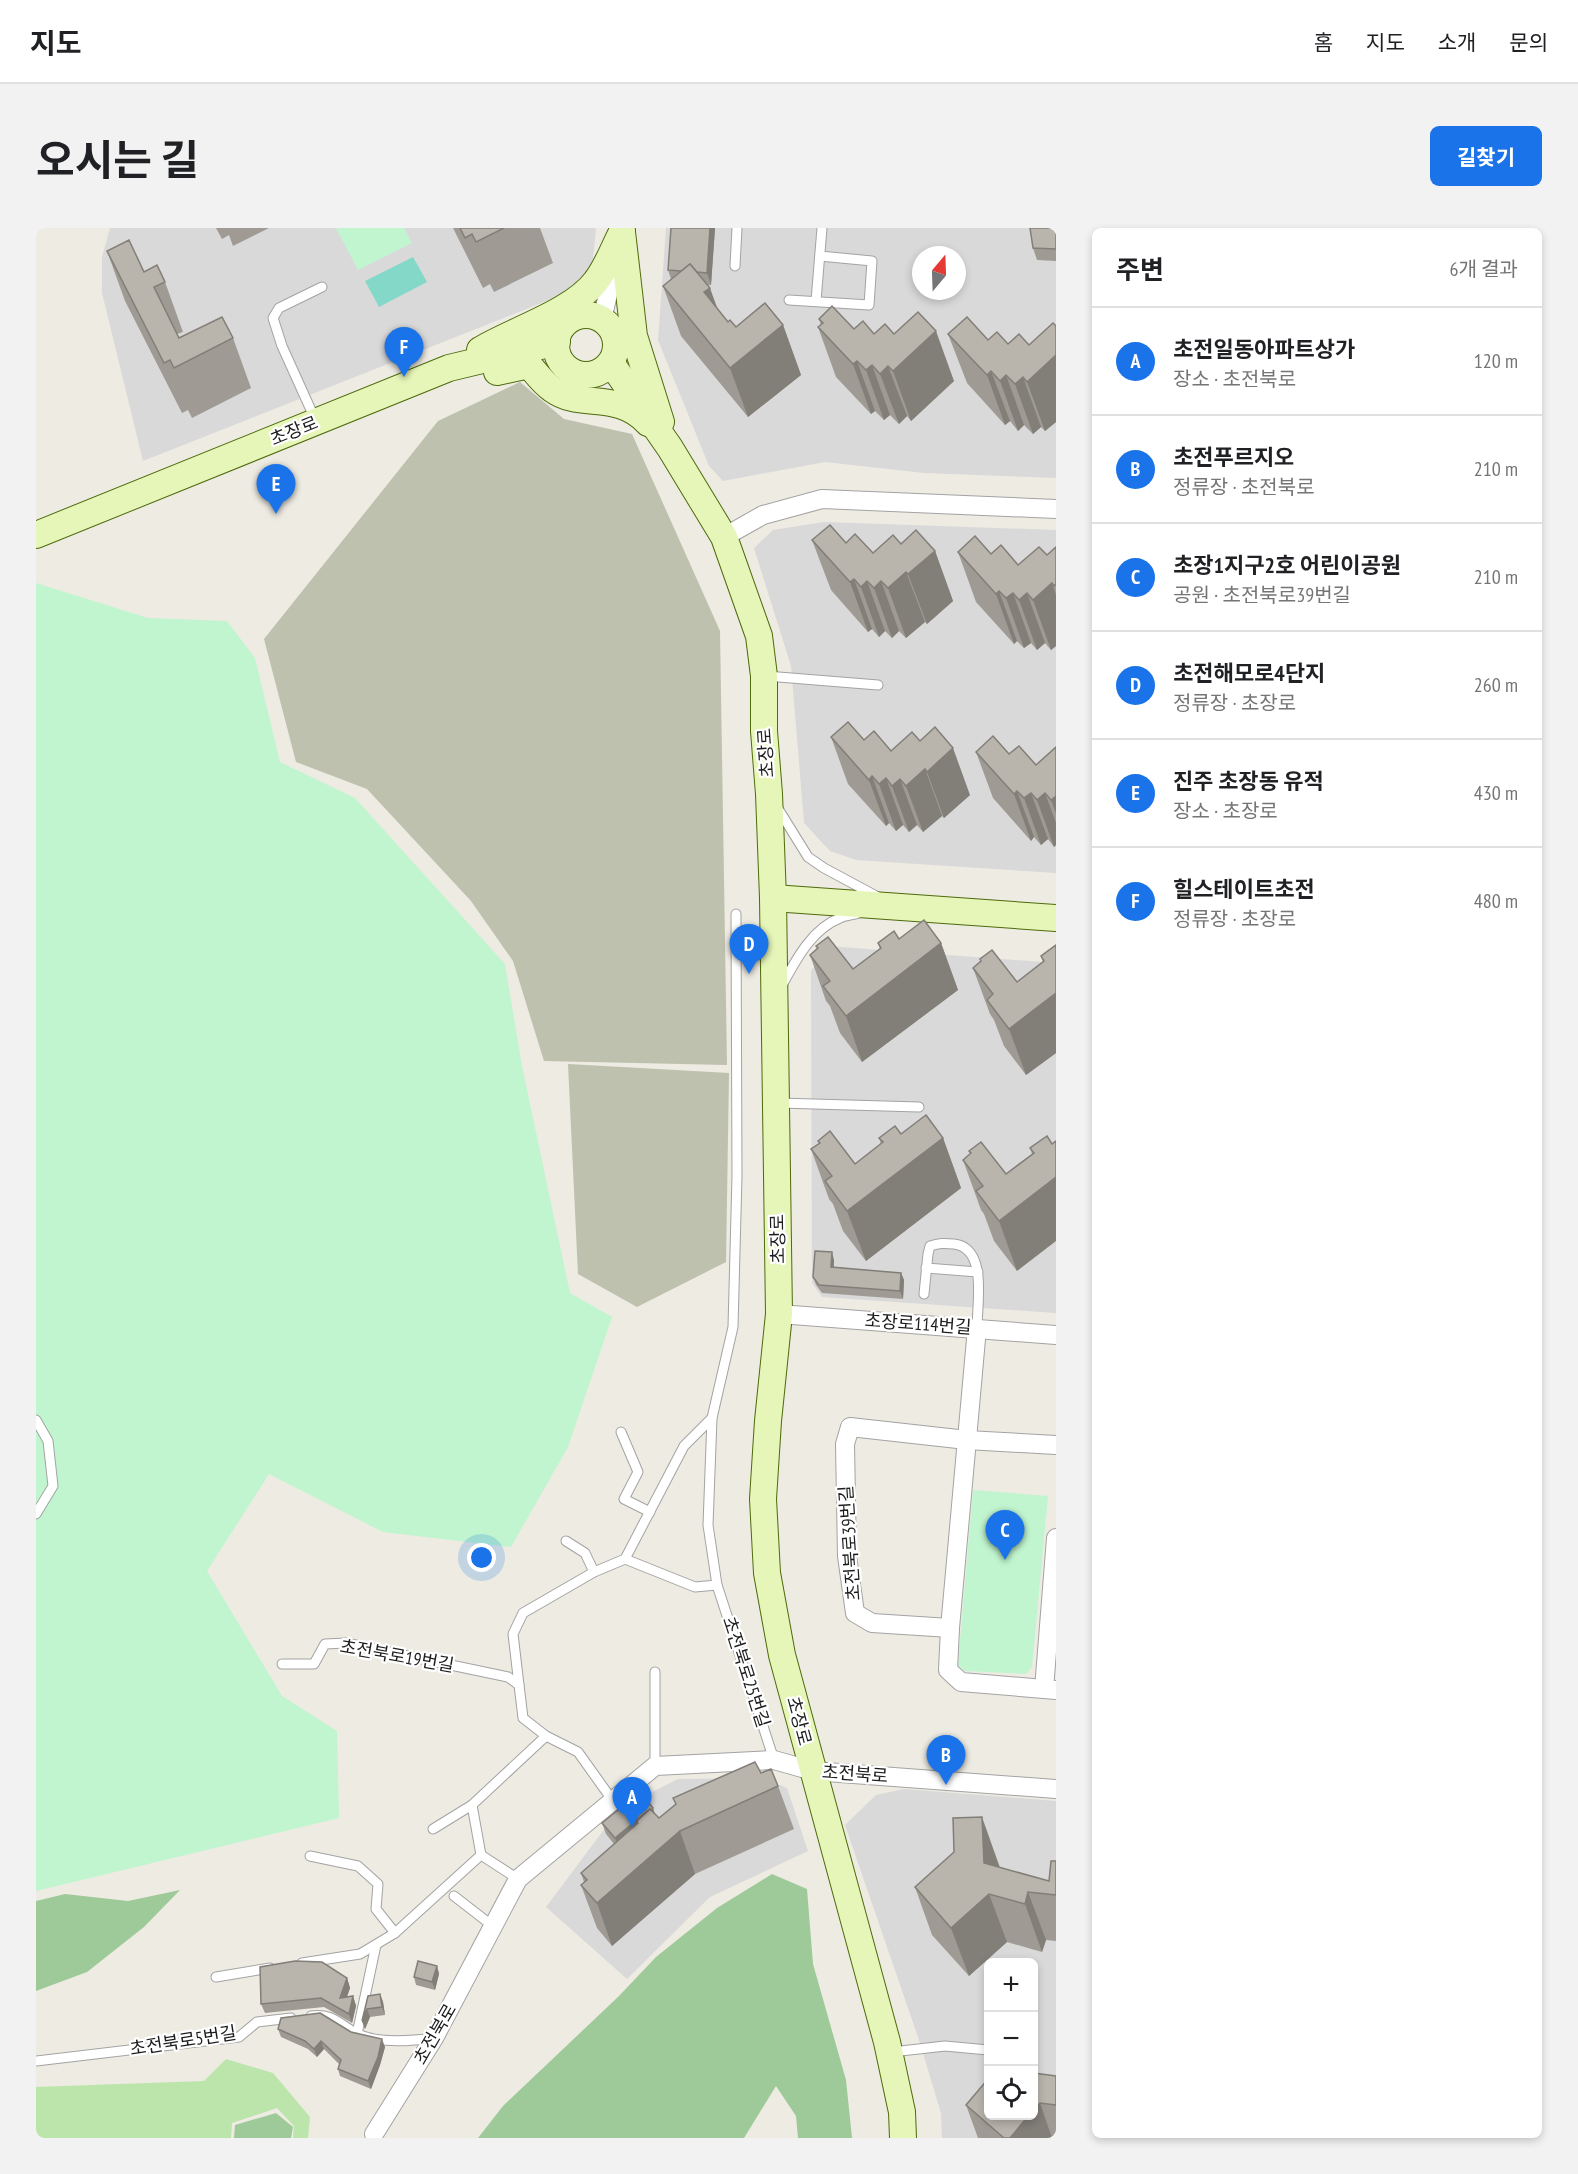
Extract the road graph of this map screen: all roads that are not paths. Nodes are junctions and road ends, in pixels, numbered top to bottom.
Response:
1 (737, 228) edge
2 (822, 228) edge
3 (623, 230) edge
4 (820, 256) junction
5 (735, 266) dead end
6 (322, 287) dead end
7 (789, 300) dead end
8 (816, 301) junction
9 (602, 320) junction
10 (556, 342) junction
11 (611, 363) junction
12 (449, 368) junction
13 (316, 422) junction
14 (670, 448) junction
15 (1056, 509) edge
16 (36, 535) edge
17 (724, 537) junction
18 (764, 676) junction
19 (878, 685) dead end
20 (770, 794) junction
21 (773, 898) junction
22 (893, 905) junction
23 (736, 914) dead end
24 (1056, 918) edge
25 (775, 997) junction
26 (777, 1103) junction
27 (919, 1107) dead end
28 (926, 1268) junction
29 (978, 1272) junction
30 (924, 1294) dead end
31 (779, 1314) junction
32 (977, 1328) junction
33 (1056, 1335) edge
34 (712, 1418) junction
35 (36, 1420) edge
36 (621, 1432) dead end
37 (967, 1440) junction
38 (1056, 1445) edge
39 (650, 1512) junction
40 (36, 1514) edge
41 (1056, 1538) edge
42 (566, 1541) dead end
43 (625, 1559) junction
44 (594, 1572) junction
45 (717, 1585) junction
46 (950, 1628) junction
47 (282, 1664) dead end
48 (655, 1672) dead end
49 (519, 1685) junction
50 (1050, 1690) edge
51 (546, 1736) junction
52 (774, 1760) junction
53 (655, 1766) junction
54 (813, 1771) junction
55 (1056, 1789) edge
56 (613, 1801) junction
57 (472, 1805) junction
58 (433, 1829) dead end
59 (481, 1855) junction
60 (310, 1856) dead end
61 (518, 1879) junction
62 (454, 1896) dead end
63 (494, 1927) junction
64 (395, 1933) junction
65 (375, 1945) junction
66 (294, 1965) edge
67 (283, 1966) edge
68 (216, 1977) dead end
69 (357, 2034) junction
70 (434, 2038) junction
71 (984, 2050) edge
72 (889, 2052) junction
73 (36, 2061) edge
74 (376, 2136) edge
75 (903, 2138) edge

1 - 5 lane
2 - 4 lane
3 - 9 street
3 - 12 street
3 - 14 street
4 - 8 lane
4 - 8 lane
6 - 13 lane
7 - 8 lane
9 - 10 street
9 - 11 street
10 - 11 street
10 - 12 street, 초장로
11 - 14 street, 초장로
12 - 13 street, 초장로
12 - 14 street
13 - 16 street, 초장로
14 - 17 street, 초장로
15 - 17 street
17 - 18 street, 초장로
18 - 19 lane
18 - 20 street, 초장로
20 - 21 street, 초장로
20 - 22 lane
21 - 22 street
21 - 25 street, 초장로
22 - 24 street
22 - 25 lane
23 - 34 lane, 초전북로25번길
25 - 26 street, 초장로
26 - 27 lane
26 - 31 street, 초장로
28 - 29 lane
28 - 29 lane
28 - 30 lane
29 - 32 lane
31 - 32 street, 초장로114번길
31 - 54 street, 초장로
32 - 33 street, 초장로114번길
32 - 37 street
34 - 39 lane
34 - 45 lane, 초전북로25번길
35 - 40 lane
36 - 39 lane
37 - 38 street, 초전북로39번길
37 - 46 street
37 - 46 street, 초전북로39번길
39 - 43 lane
41 - 50 street
42 - 44 lane
43 - 44 lane
43 - 45 lane
44 - 49 lane
45 - 52 lane, 초전북로25번길
46 - 50 street
47 - 49 lane, 초전북로19번길
48 - 53 lane
49 - 51 lane
51 - 56 lane
51 - 57 lane
52 - 53 street, 초전북로
52 - 54 street, 초전북로
53 - 56 street, 초전북로
54 - 55 street, 초전북로
54 - 72 street, 초장로
56 - 61 street, 초전북로
57 - 58 lane
57 - 59 lane
59 - 61 lane
59 - 64 lane
60 - 64 lane
61 - 63 street, 초전북로
62 - 63 lane
63 - 70 street, 초전북로
64 - 65 lane
65 - 66 lane
65 - 69 lane
67 - 68 lane
69 - 70 lane, 초전북로5번길
69 - 73 lane, 초전북로5번길
70 - 74 street, 초전북로
71 - 72 lane
72 - 75 street, 초장로

